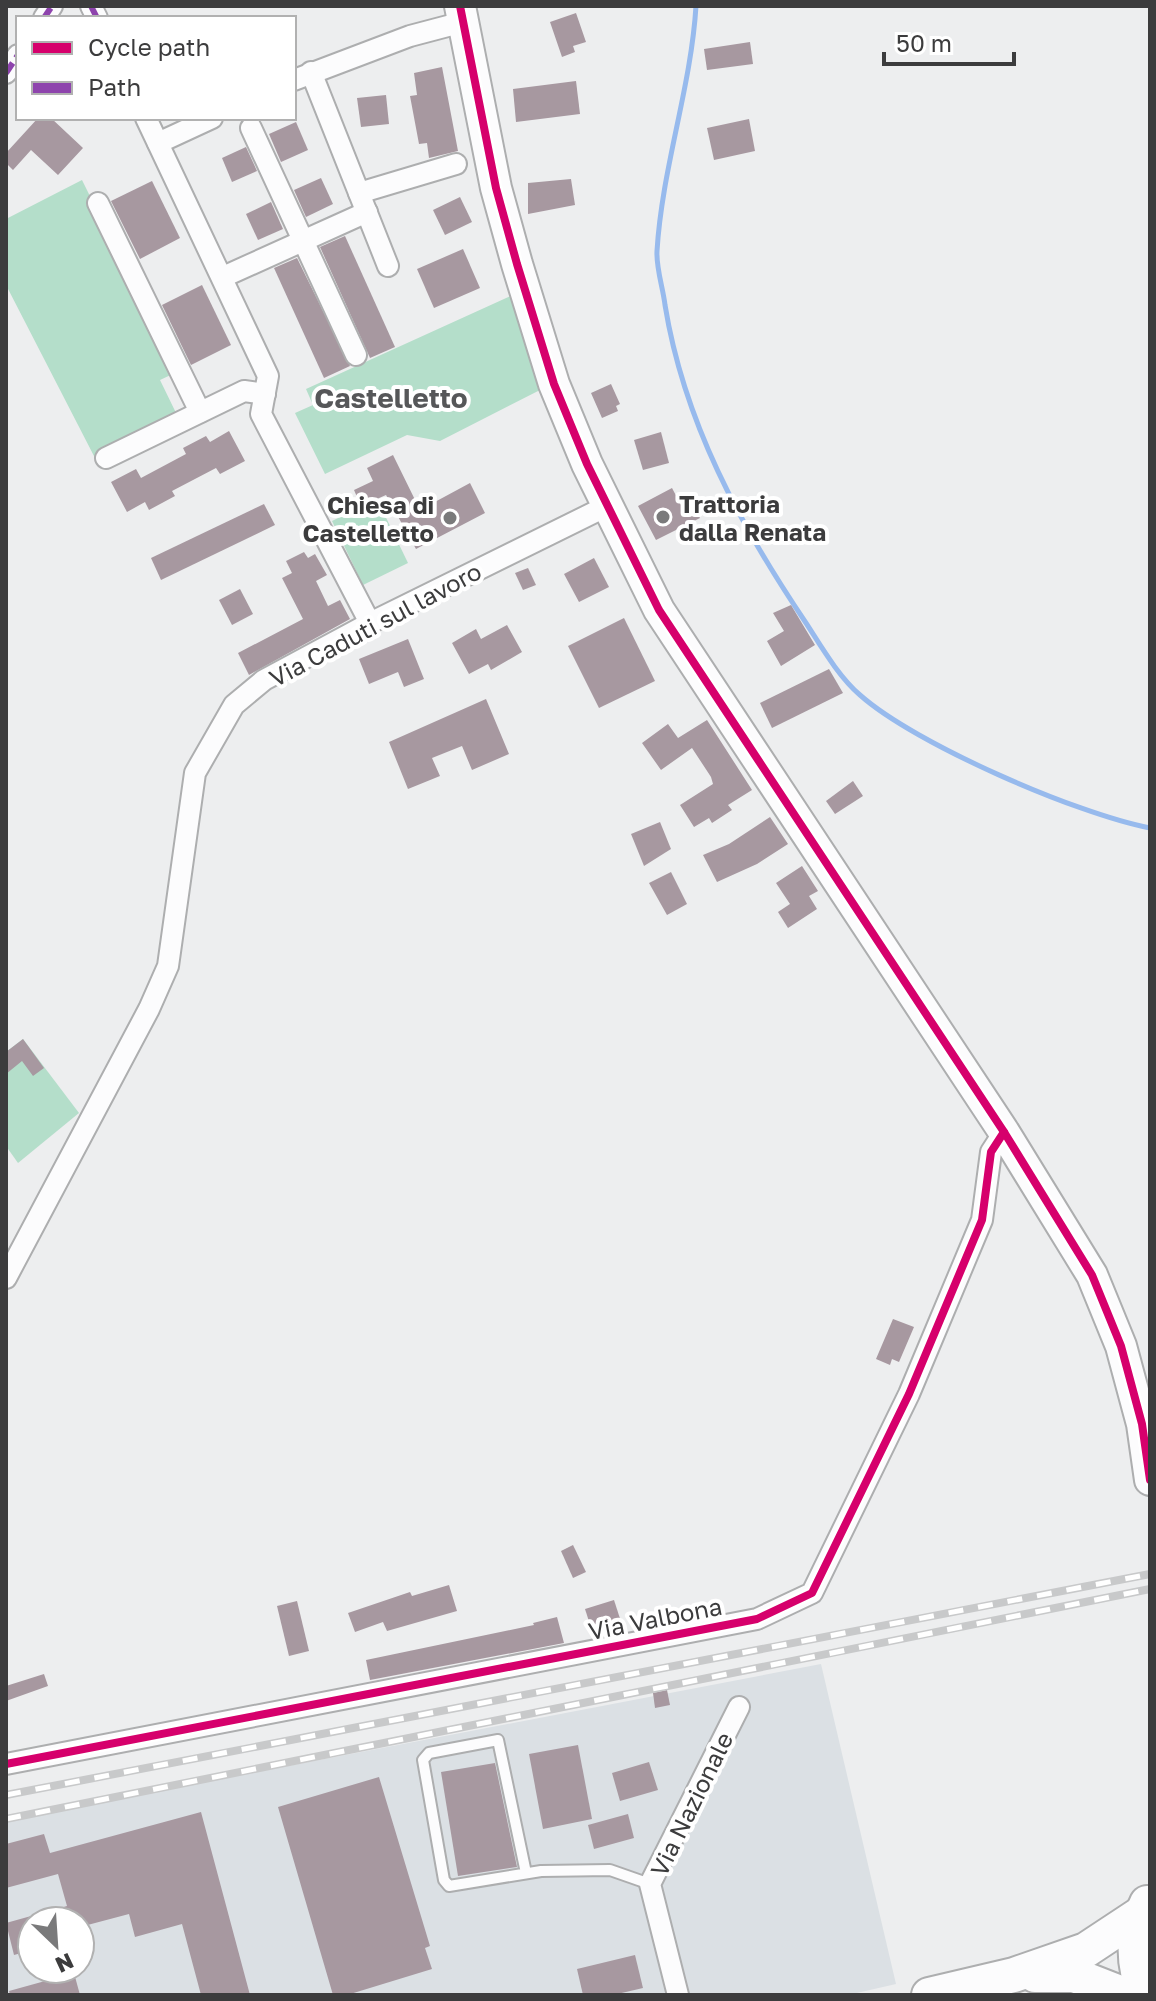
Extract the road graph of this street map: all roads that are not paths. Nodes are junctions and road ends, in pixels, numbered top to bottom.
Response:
1 (461, 14) edge
2 (303, 76) edge
3 (147, 120) edge
4 (208, 120) edge
5 (251, 128) dead end
6 (158, 143) junction
7 (456, 164) dead end
8 (98, 203) dead end
9 (363, 203) junction
10 (303, 241) junction
11 (388, 266) dead end
12 (223, 277) junction
13 (356, 355) dead end
14 (265, 394) junction
15 (200, 412) junction
16 (106, 458) dead end
17 (607, 506) junction
18 (370, 623) junction
19 (1004, 1132) junction
20 (6, 1278) edge
21 (1150, 1480) edge
22 (739, 1707) dead end
23 (6, 1764) edge
24 (526, 1873) junction
25 (650, 1884) junction
26 (1146, 1906) edge
27 (1014, 1975) junction
28 (678, 1995) edge
29 (929, 1995) edge
30 (1125, 1995) edge
31 (1146, 1995) edge

1 - 2 street
1 - 17 street
2 - 9 street
3 - 6 street
4 - 6 street
5 - 10 street
6 - 12 street
7 - 9 street
8 - 15 street
9 - 10 street
9 - 11 street
10 - 12 street
10 - 13 street
12 - 14 street
14 - 15 street
14 - 18 street
15 - 16 street
17 - 18 street, Via Caduti sul lavoro
17 - 19 street
18 - 20 street, Via Caduti sul lavoro
19 - 21 street
19 - 23 street, Via Valbona
22 - 25 street, Via Nazionale
24 - 24 lane
24 - 25 lane
25 - 28 street, Via Nazionale
26 - 27 main road
26 - 31 main road
27 - 29 main road
27 - 30 main road

